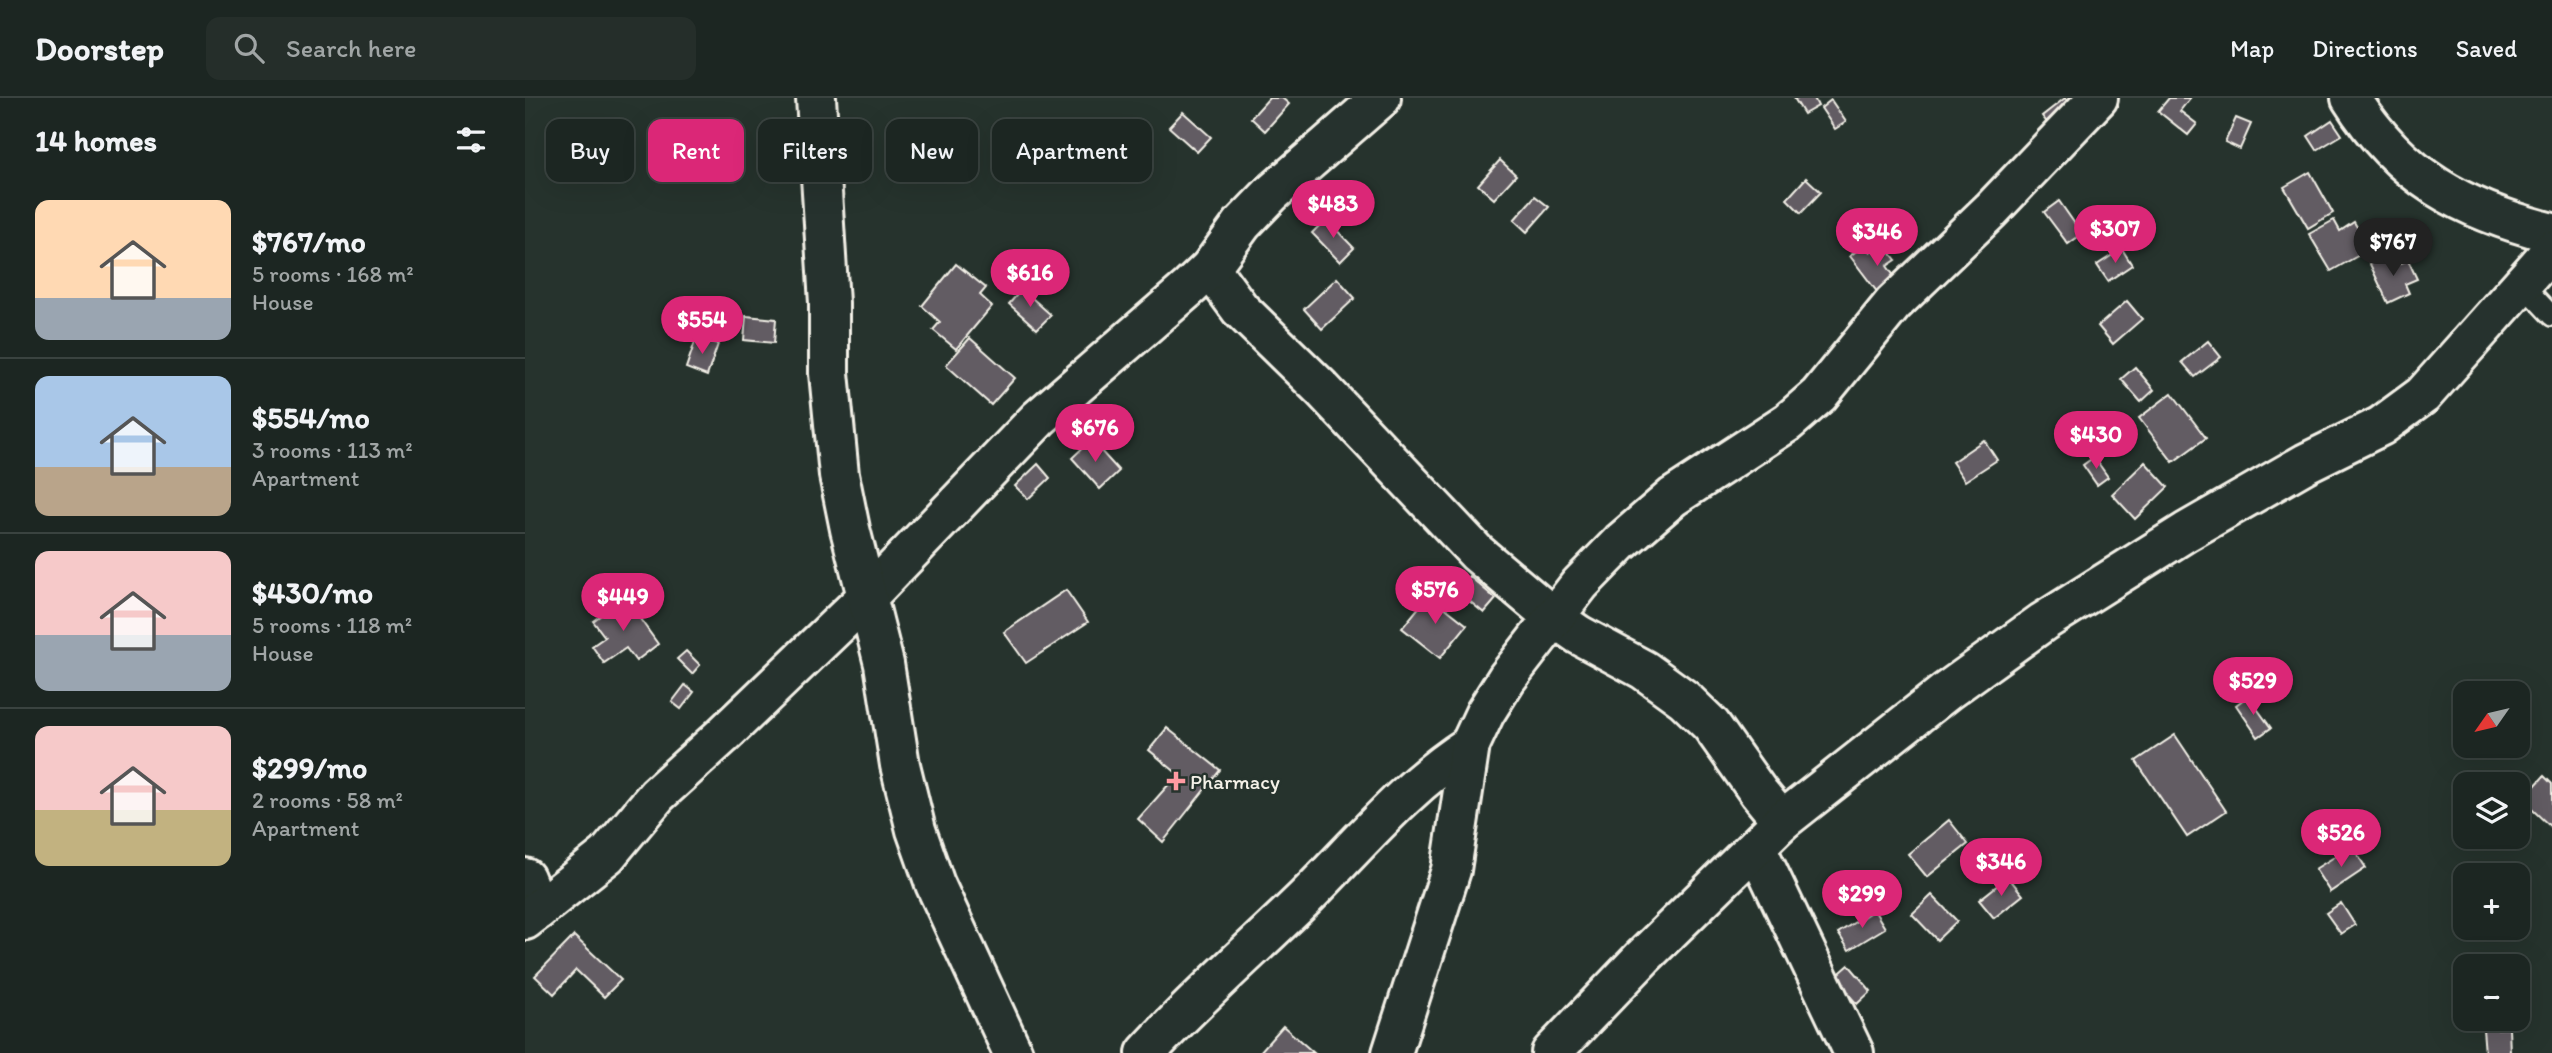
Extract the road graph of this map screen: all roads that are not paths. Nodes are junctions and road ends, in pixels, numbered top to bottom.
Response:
1 (816, 98) edge
2 (1381, 98) edge
3 (2098, 98) edge
4 (2351, 98) edge
5 (2552, 233) edge
6 (2552, 250) edge
7 (1200, 278) junction
8 (2522, 284) junction
9 (2552, 316) edge
10 (868, 596) junction
11 (1553, 617) junction
12 (1470, 745) junction
13 (1782, 821) junction
14 (1756, 847) junction
15 (529, 903) edge
16 (1013, 1053) edge
17 (1146, 1053) edge
18 (1392, 1053) edge
19 (1551, 1053) edge
20 (1854, 1053) edge

1 - 10 street
2 - 7 street
3 - 11 street
4 - 5 street
6 - 8 street
7 - 10 street
7 - 11 street
8 - 9 lane
8 - 13 street
10 - 15 street
10 - 16 street
11 - 12 street
11 - 13 street
12 - 17 street
12 - 18 street
13 - 14 street
14 - 19 street
14 - 20 street

